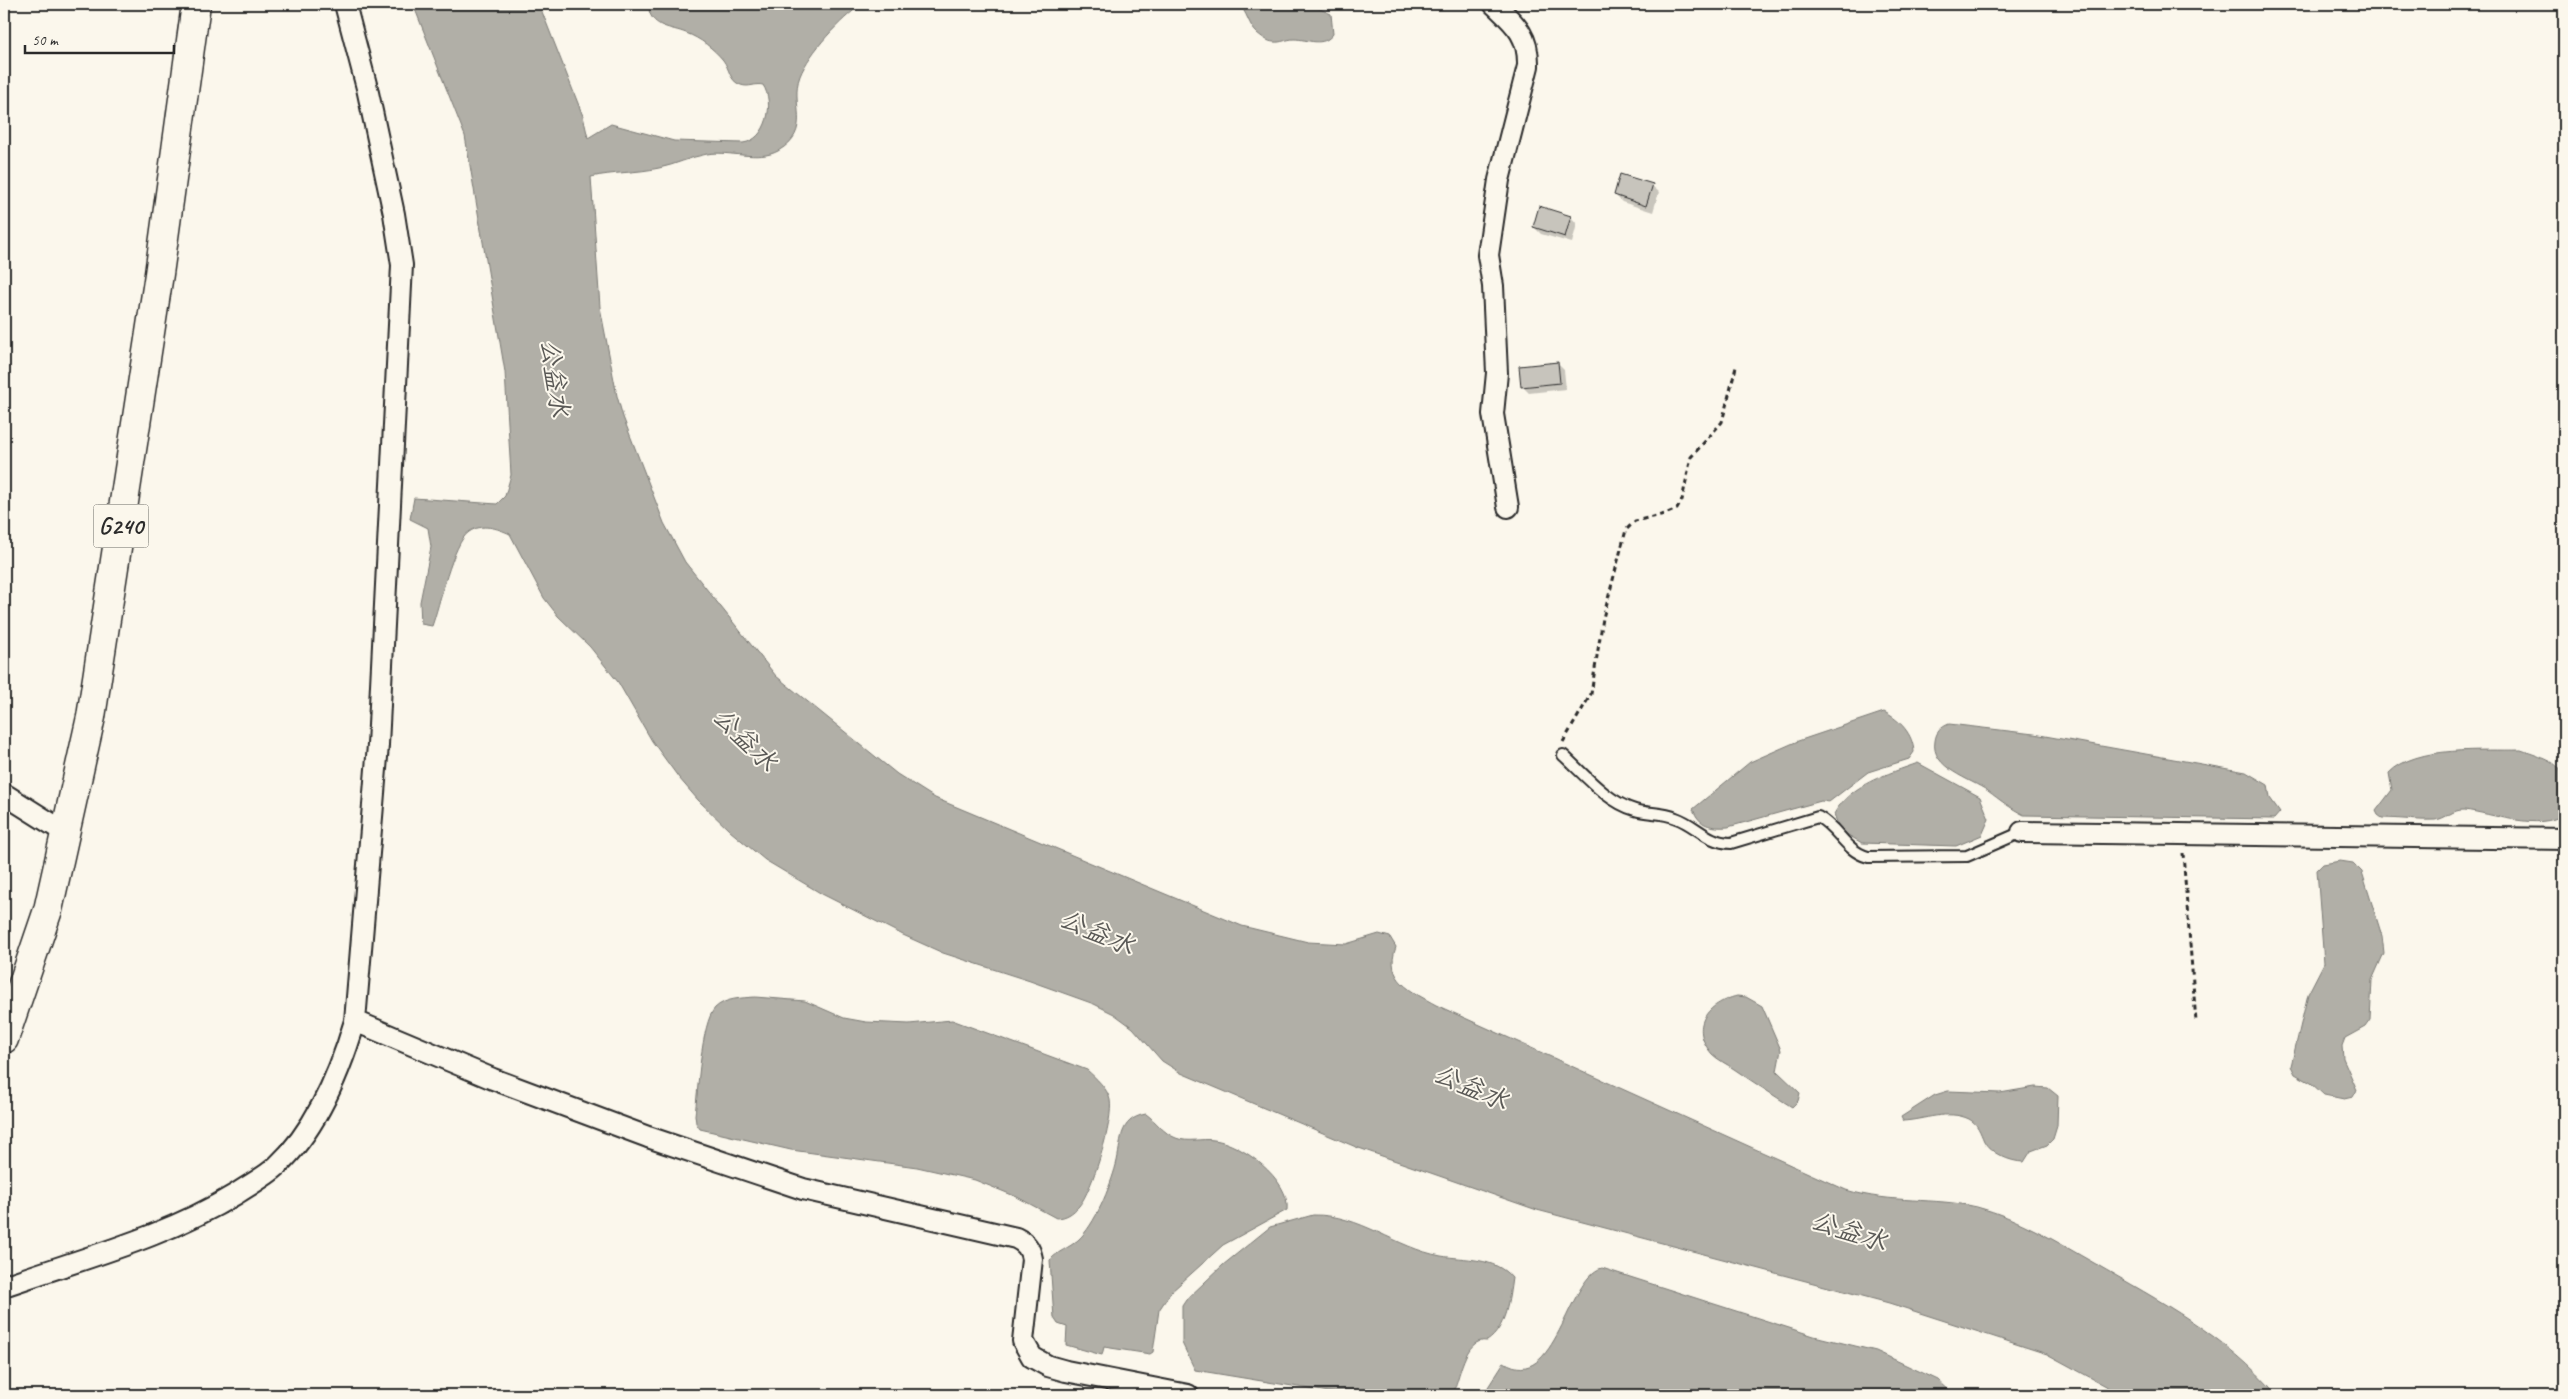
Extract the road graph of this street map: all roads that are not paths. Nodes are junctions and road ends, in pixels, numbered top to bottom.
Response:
1 (196, 4) edge
2 (345, 4) edge
3 (1494, 4) edge
4 (1508, 507) dead end
5 (1563, 755) road end
6 (4, 794) edge
7 (2022, 832) joint
8 (66, 833) junction
9 (2564, 838) edge
10 (355, 1021) junction
11 (4, 1039) edge
12 (4, 1286) edge
13 (1188, 1395) edge

1 - 8 highway, G240
2 - 10 street
3 - 4 street
5 - 7 lane
6 - 8 street
7 - 9 street
8 - 11 highway, G240
10 - 12 street
10 - 13 street

